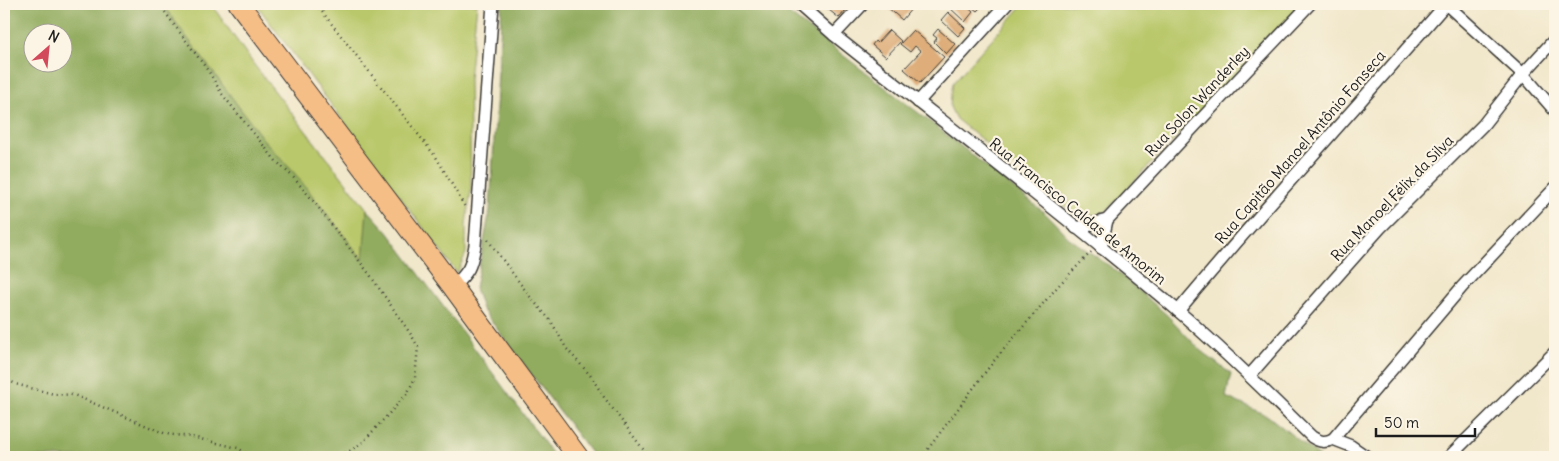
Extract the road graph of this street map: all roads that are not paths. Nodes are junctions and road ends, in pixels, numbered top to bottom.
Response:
1 (240, 4) edge
2 (493, 4) edge
3 (799, 4) edge
4 (863, 4) edge
5 (1007, 4) edge
6 (1310, 4) edge
7 (1446, 4) edge
8 (834, 35) junction
9 (1555, 39) edge
10 (1523, 74) junction
11 (918, 102) junction
12 (1555, 111) edge
13 (1555, 188) edge
14 (1107, 220) junction
15 (1076, 228) junction
16 (1100, 246) junction
17 (453, 287) junction
18 (1178, 311) junction
19 (1555, 352) edge
20 (1249, 376) junction
21 (1333, 439) junction
22 (578, 457) edge
23 (1367, 457) edge
24 (1449, 457) edge

1 - 17 highway
2 - 17 street
3 - 8 street, Rua Francisco Caldas de Amorim
4 - 8 street
5 - 11 street
6 - 14 street, Rua Solon Wanderley
7 - 10 street
7 - 18 street, Rua Capitão Manoel Antônio Fonseca
8 - 11 street, Rua Francisco Caldas de Amorim
9 - 10 street, Rua Manoel Félix da Silva
10 - 12 street
10 - 20 street, Rua Manoel Félix da Silva
11 - 15 street, Rua Francisco Caldas de Amorim
13 - 21 street
14 - 15 street
14 - 16 street
15 - 16 street, Rua Francisco Caldas de Amorim
16 - 18 street, Rua Francisco Caldas de Amorim
17 - 22 highway
18 - 20 street, Rua Francisco Caldas de Amorim
19 - 24 street
20 - 21 street, Rua Francisco Caldas de Amorim
21 - 23 street, Rua Francisco Caldas de Amorim

